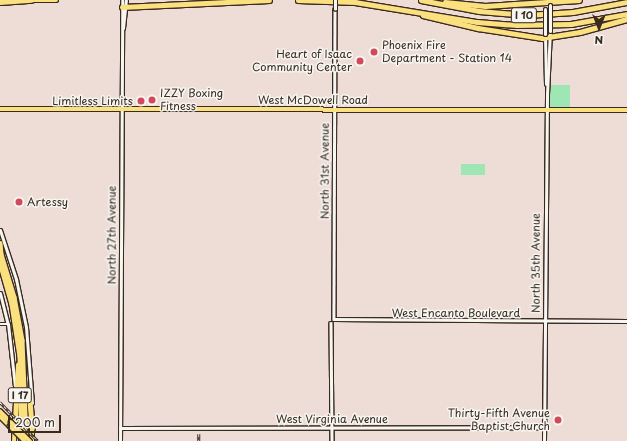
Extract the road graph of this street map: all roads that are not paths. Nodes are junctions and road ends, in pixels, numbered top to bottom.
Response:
1 (27, 0) edge
2 (31, 0) edge
3 (52, 0) edge
4 (56, 0) edge
5 (122, 0) edge
6 (126, 0) edge
7 (269, 0) edge
8 (298, 0) edge
9 (335, 0) edge
10 (421, 0) edge
11 (433, 0) edge
12 (579, 0) edge
13 (0, 2) edge
14 (548, 2) edge
15 (627, 2) edge
16 (390, 6) junction
17 (124, 8) junction
18 (627, 14) edge
19 (627, 19) edge
20 (548, 36) junction
21 (0, 109) edge
22 (121, 109) junction
23 (333, 109) junction
24 (546, 110) junction
25 (627, 110) edge
26 (0, 230) edge
27 (0, 243) edge
28 (0, 252) edge
29 (0, 262) edge
30 (0, 269) edge
31 (0, 273) edge
32 (3, 280) junction
33 (0, 293) edge
34 (333, 319) joint
35 (545, 321) junction
36 (627, 321) edge
37 (331, 322) dead end
38 (0, 324) edge
39 (8, 324) junction
40 (23, 354) junction
41 (18, 362) junction
42 (0, 411) edge
43 (1, 417) edge
44 (12, 423) junction
45 (332, 426) junction
46 (545, 427) junction
47 (32, 428) junction
48 (120, 428) junction
49 (14, 441) edge
50 (24, 441) edge
51 (31, 441) edge
52 (120, 441) edge
53 (332, 441) edge
54 (544, 441) edge

1 - 2 highway
2 - 3 highway
2 - 13 highway
3 - 4 highway
5 - 17 main road, North 27th Avenue
6 - 17 main road, North 27th Avenue
7 - 17 highway
8 - 16 highway, I 10
9 - 23 street, North 31st Avenue, bridge
10 - 15 highway, I 10
11 - 14 highway
12 - 14 highway
14 - 20 main road, North 35th Avenue, bridge
16 - 18 highway, I 10
16 - 20 highway
17 - 22 main road, North 27th Avenue
19 - 20 highway
20 - 24 main road, North 35th Avenue
21 - 22 main road, West McDowell Road
22 - 23 main road, West McDowell Road
22 - 48 main road, North 27th Avenue
23 - 24 main road, West McDowell Road
23 - 34 street, North 31st Avenue
24 - 25 main road, West McDowell Road
24 - 35 main road, North 35th Avenue
26 - 47 main road
27 - 28 highway
28 - 40 highway, I 17
29 - 50 highway
30 - 32 highway, I 17
31 - 32 highway
32 - 41 highway, I 17
33 - 39 main road
34 - 35 street, West Encanto Boulevard
35 - 36 street, West Encanto Boulevard
35 - 46 main road, North 35th Avenue
37 - 45 street
38 - 39 street
39 - 44 main road
40 - 47 highway
40 - 50 highway, I 17
41 - 44 highway
41 - 50 highway, I 17
42 - 44 main road
43 - 44 main road
44 - 49 highway
44 - 50 main road, bridge
44 - 51 main road, bridge
45 - 46 street, West Virginia Avenue
45 - 48 street, West Virginia Avenue
45 - 53 street
46 - 54 main road, North 35th Avenue
47 - 51 highway
48 - 52 main road, North 27th Avenue

